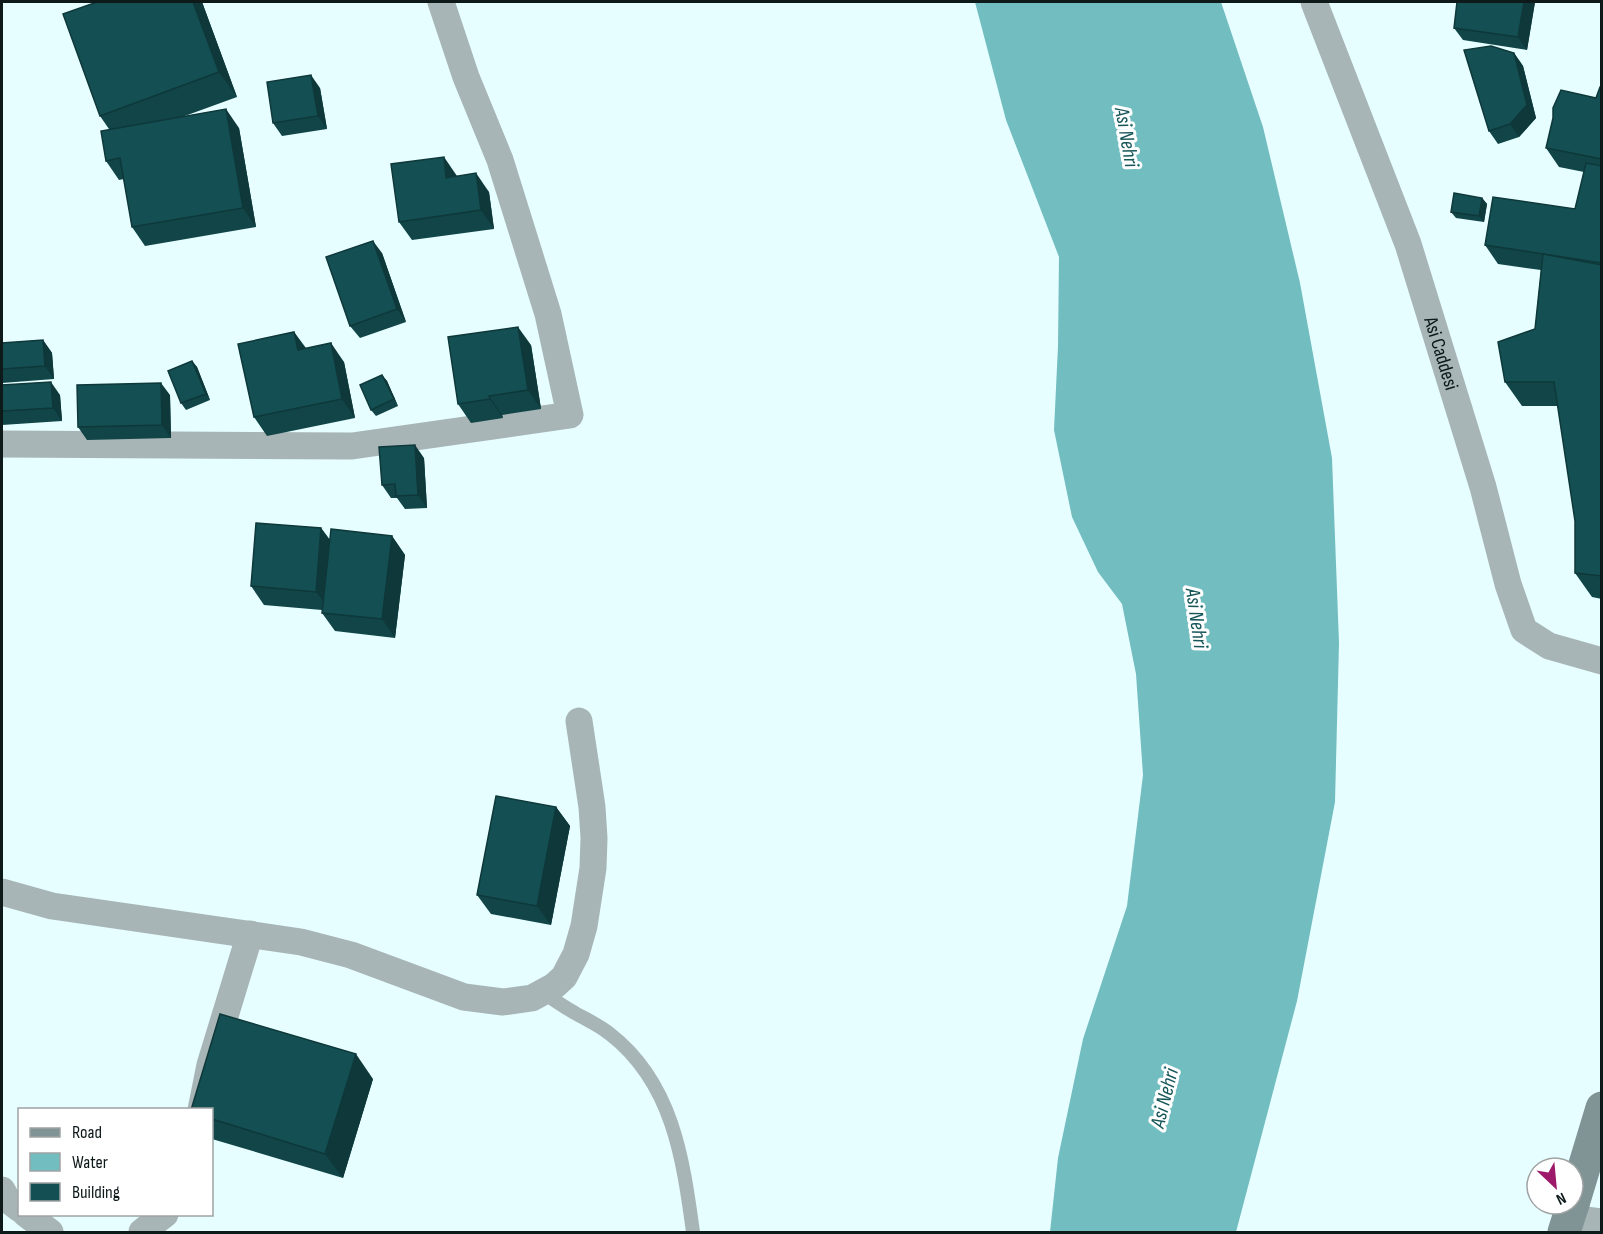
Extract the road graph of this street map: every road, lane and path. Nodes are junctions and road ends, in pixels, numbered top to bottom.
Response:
1 (441, 2) edge
2 (1314, 2) edge
3 (2, 444) edge
4 (1602, 661) edge
5 (579, 721) dead end
6 (2, 892) edge
7 (250, 934) junction
8 (544, 993) junction
9 (201, 1108) edge
10 (1602, 1108) edge
11 (1585, 1165) edge
12 (2, 1190) edge
13 (18, 1207) edge
14 (27, 1216) edge
15 (164, 1216) edge
16 (1575, 1216) edge
17 (1602, 1222) edge
18 (50, 1233) edge
19 (142, 1233) edge
20 (693, 1233) edge

1 - 3 street
2 - 4 street, Asi Caddesi
5 - 8 street
6 - 7 street
7 - 8 street
7 - 9 street
8 - 20 lane
10 - 11 street
12 - 13 street
14 - 18 street
15 - 19 street
16 - 17 street

